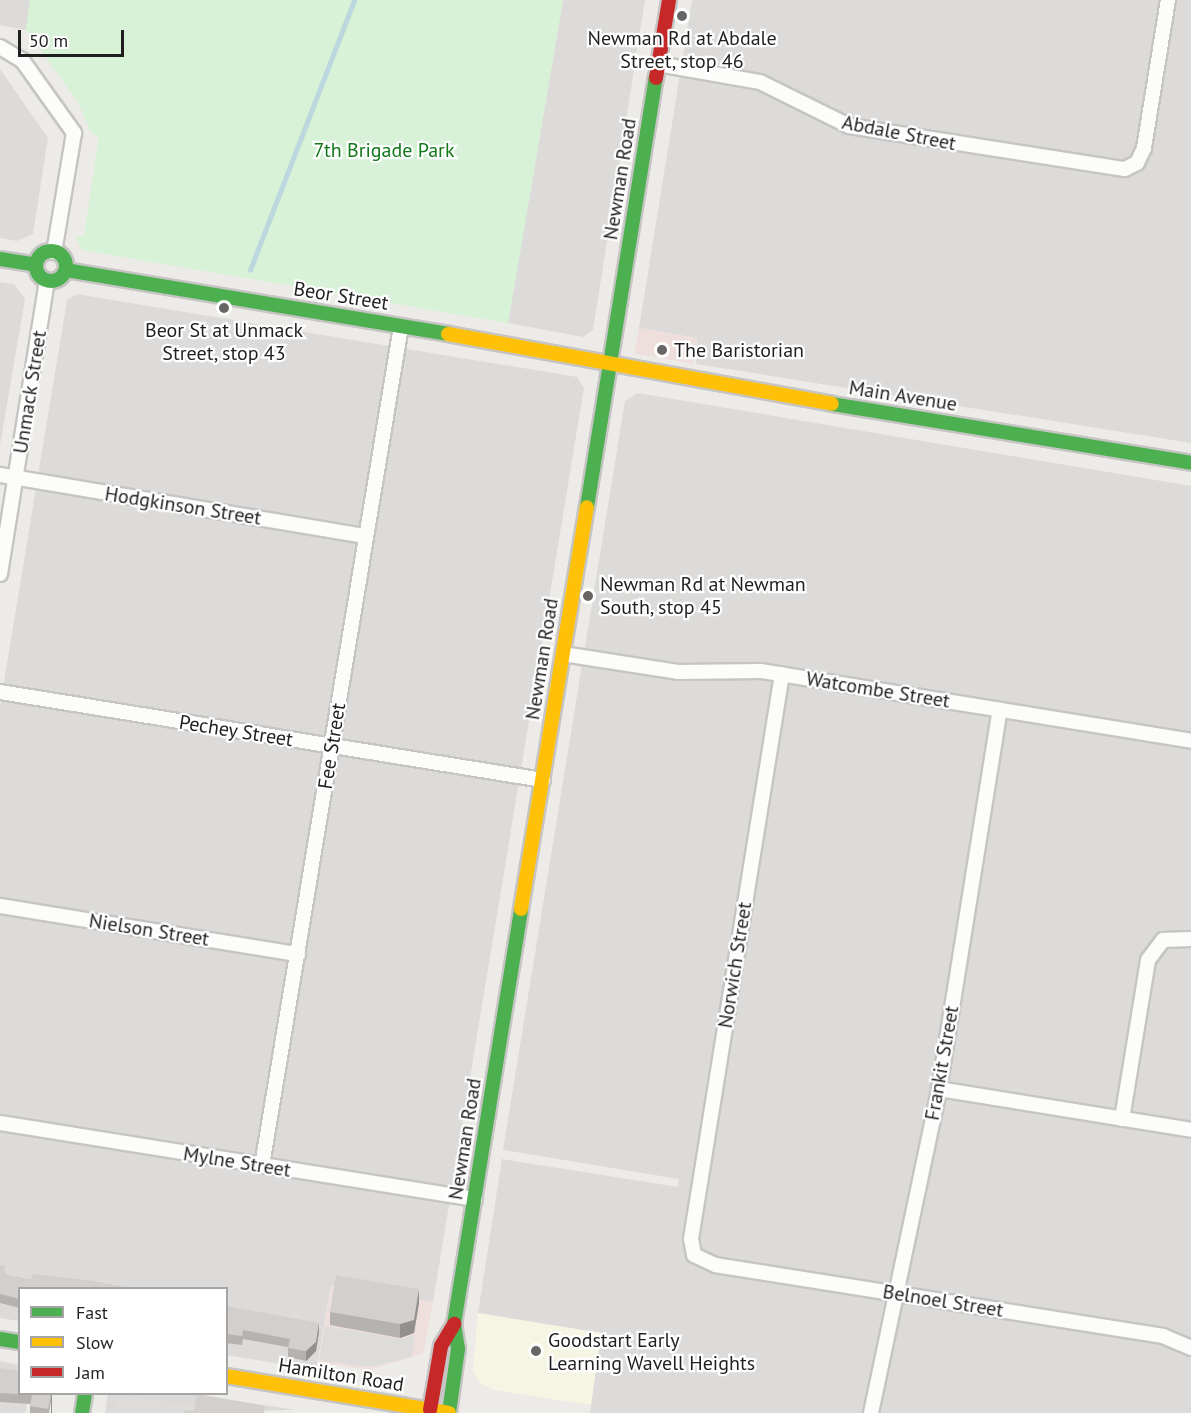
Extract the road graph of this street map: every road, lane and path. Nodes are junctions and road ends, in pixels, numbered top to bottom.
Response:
1 (669, 0) edge
2 (1168, 0) edge
3 (0, 46) edge
4 (658, 64) junction
5 (1134, 165) junction
6 (1142, 177) dead end
7 (54, 252) junction
8 (0, 260) edge
9 (36, 266) junction
10 (66, 270) junction
11 (47, 281) junction
12 (401, 326) junction
13 (610, 364) junction
14 (1191, 463) edge
15 (0, 475) edge
16 (16, 478) junction
17 (366, 536) junction
18 (0, 574) edge
19 (563, 654) junction
20 (782, 674) junction
21 (0, 692) edge
22 (1000, 710) junction
23 (1191, 741) edge
24 (332, 746) junction
25 (543, 780) junction
26 (0, 906) edge
27 (1191, 939) edge
28 (298, 954) junction
29 (939, 1089) junction
30 (1122, 1119) junction
31 (0, 1123) edge
32 (1191, 1130) edge
33 (262, 1166) junction
34 (475, 1199) junction
35 (694, 1255) joint
36 (892, 1292) junction
37 (454, 1324) junction
38 (0, 1339) edge
39 (18, 1342) edge
40 (1191, 1348) edge
41 (228, 1376) edge
42 (85, 1395) edge
43 (430, 1410) junction
44 (82, 1413) edge
45 (449, 1413) edge
46 (871, 1413) edge

1 - 4 main road, Newman Road
2 - 5 street
3 - 7 street
4 - 5 street, Abdale Street
4 - 13 main road, Newman Road
5 - 6 street
7 - 9 main road
7 - 10 main road
8 - 9 main road
9 - 11 main road
10 - 11 main road
10 - 12 main road, Beor Street
11 - 16 street, Unmack Street
12 - 13 main road, Beor Street
12 - 17 street, Fee Street
13 - 14 main road, Main Avenue
13 - 19 main road, Newman Road
15 - 16 street, Hodgkinson Street
16 - 17 street, Hodgkinson Street
16 - 18 street, Unmack Street
17 - 24 street, Fee Street
19 - 20 street, Watcombe Street
19 - 25 main road, Newman Road
20 - 22 street, Watcombe Street
20 - 35 street, Norwich Street
21 - 24 street, Pechey Street
22 - 23 street, Watcombe Street
22 - 29 street, Frankit Street
24 - 25 street, Pechey Street
24 - 28 street, Fee Street
25 - 34 main road, Newman Road
26 - 28 street, Nielson Street
27 - 30 street
28 - 33 street, Fee Street
29 - 30 street
29 - 36 street, Frankit Street
30 - 32 street
31 - 33 street, Mylne Street
33 - 34 street, Mylne Street
34 - 37 main road, Newman Road
35 - 36 street, Belnoel Street
36 - 40 street, Belnoel Street
36 - 46 street, Frankit Street
37 - 43 main road, Newman Road
37 - 45 main road, Newman Road
38 - 39 main road
41 - 43 main road, Hamilton Road
42 - 44 main road
43 - 45 main road, Hamilton Road

